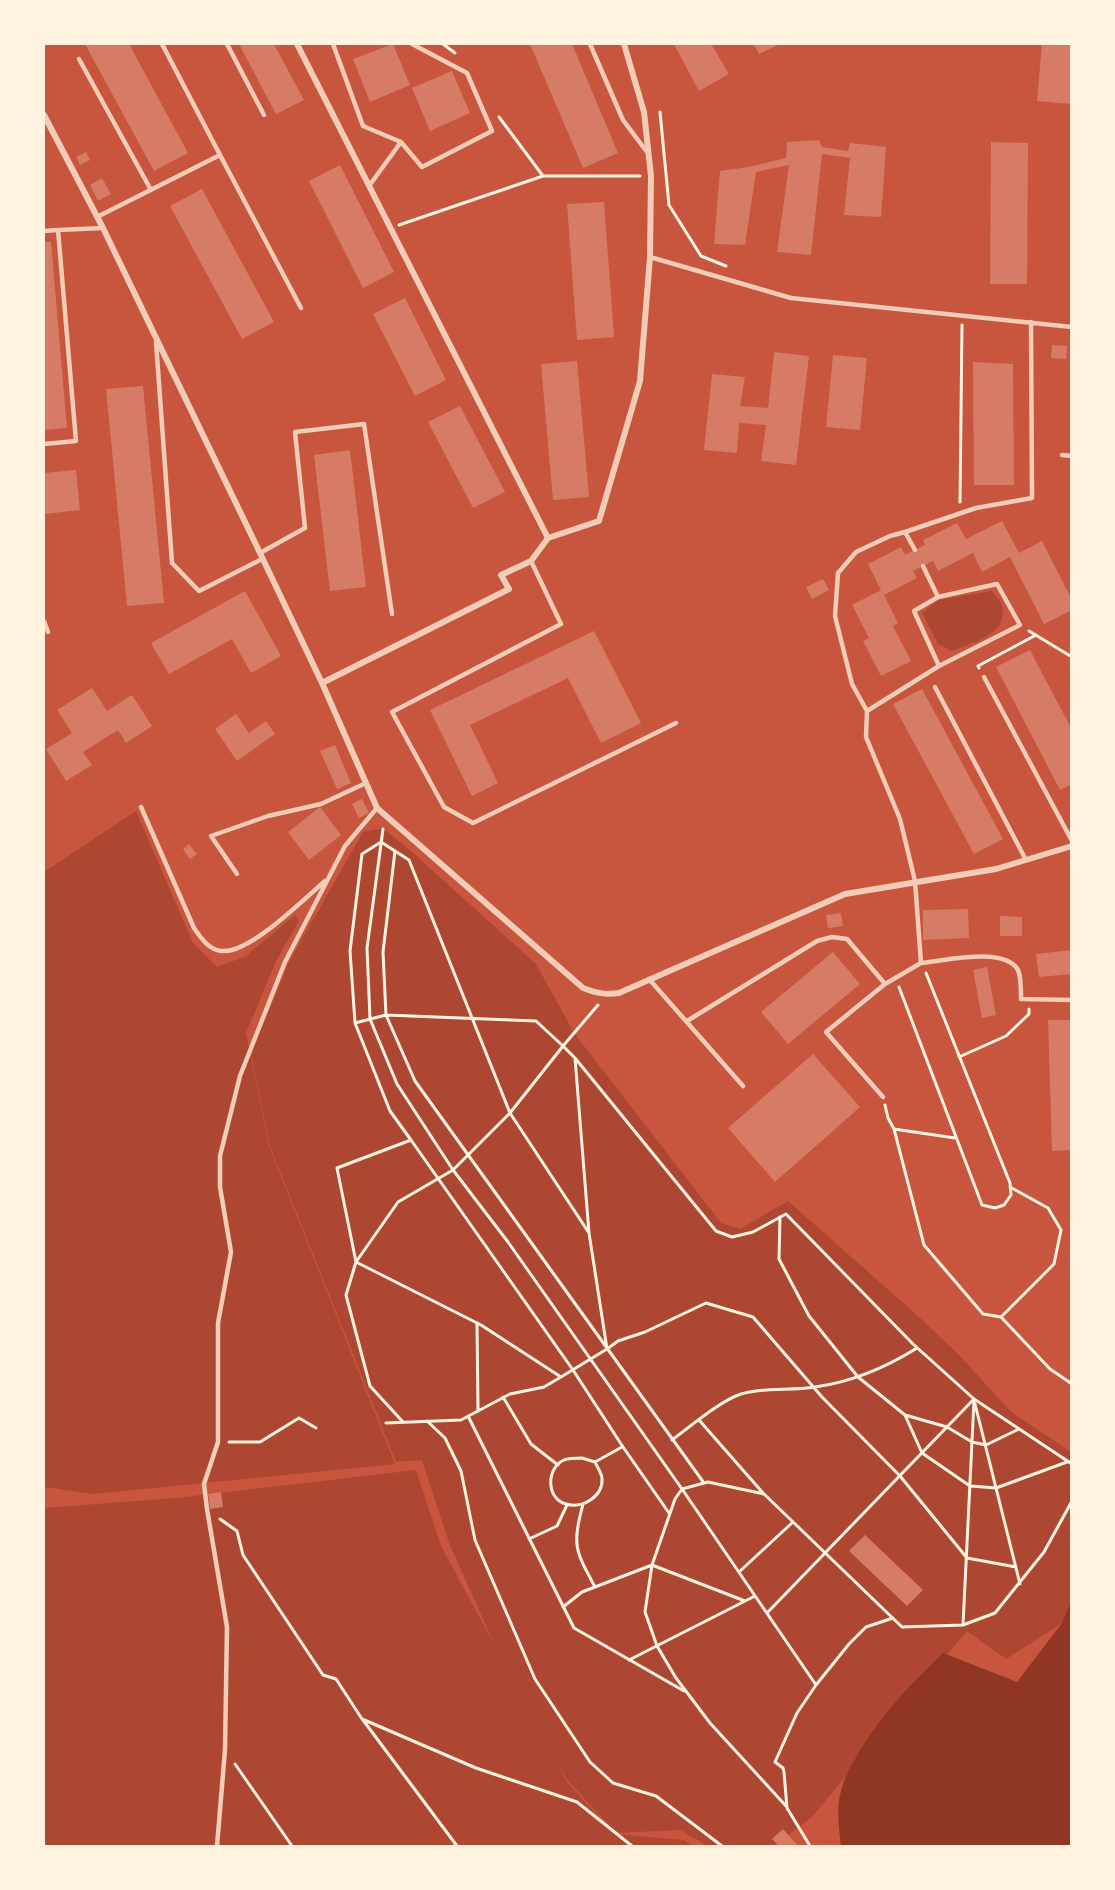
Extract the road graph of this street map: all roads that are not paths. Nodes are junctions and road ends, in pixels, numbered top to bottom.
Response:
1 (162, 44) edge
2 (227, 44) edge
3 (297, 44) edge
4 (333, 44) edge
5 (412, 44) edge
6 (590, 44) edge
7 (624, 44) edge
8 (80, 59) dead end
9 (44, 115) edge
10 (264, 116) dead end
11 (401, 142) junction
12 (648, 153) junction
13 (220, 155) junction
14 (369, 186) junction
15 (151, 190) junction
16 (97, 217) junction
17 (103, 228) junction
18 (58, 230) junction
19 (44, 231) edge
20 (650, 257) junction
21 (301, 308) dead end
22 (1031, 322) junction
23 (1071, 327) edge
24 (156, 339) junction
25 (44, 444) edge
26 (1062, 455) dead end
27 (1071, 456) edge
28 (905, 531) junction
29 (548, 538) junction
30 (915, 550) dead end
31 (261, 556) junction
32 (531, 561) junction
33 (923, 566) dead end
34 (938, 597) junction
35 (392, 614) dead end
36 (44, 621) edge
37 (48, 632) dead end
38 (939, 666) junction
39 (984, 677) road end
40 (322, 683) junction
41 (934, 687) dead end
42 (867, 711) junction
43 (675, 723) dead end
44 (366, 783) junction
45 (141, 807) dead end
46 (377, 808) junction
47 (1071, 841) edge
48 (1071, 846) edge
49 (1026, 860) junction
50 (237, 874) dead end
51 (328, 879) junction
52 (915, 881) junction
53 (921, 963) junction
54 (650, 979) junction
55 (885, 984) junction
56 (1071, 1000) edge
57 (687, 1021) junction
58 (743, 1086) dead end
59 (883, 1097) road end
60 (217, 1846) edge

1 - 13 lane
2 - 10 lane
3 - 14 street
4 - 11 lane
5 - 11 lane
6 - 12 lane
7 - 12 street
8 - 15 lane
9 - 16 street
11 - 14 lane
12 - 20 street
13 - 15 lane
13 - 21 lane
14 - 29 street
15 - 16 lane
16 - 17 street
17 - 18 lane
17 - 24 street
18 - 19 lane
18 - 25 lane
20 - 22 lane
20 - 29 street
22 - 23 lane
22 - 28 lane
24 - 31 street
24 - 31 lane
26 - 27 lane
28 - 30 lane
28 - 42 lane
29 - 32 street
31 - 35 lane
31 - 40 street
32 - 40 street
32 - 43 lane
33 - 34 lane
34 - 38 lane
34 - 38 lane
36 - 37 lane
38 - 42 lane
39 - 47 lane
40 - 44 street
41 - 49 lane
42 - 52 lane
44 - 46 street
44 - 50 lane
45 - 51 lane
46 - 51 lane
46 - 54 street
48 - 49 street
49 - 52 street
51 - 60 lane
52 - 53 lane
52 - 54 street
53 - 55 lane
53 - 56 lane
54 - 57 lane
55 - 57 lane
55 - 59 lane
57 - 58 lane

